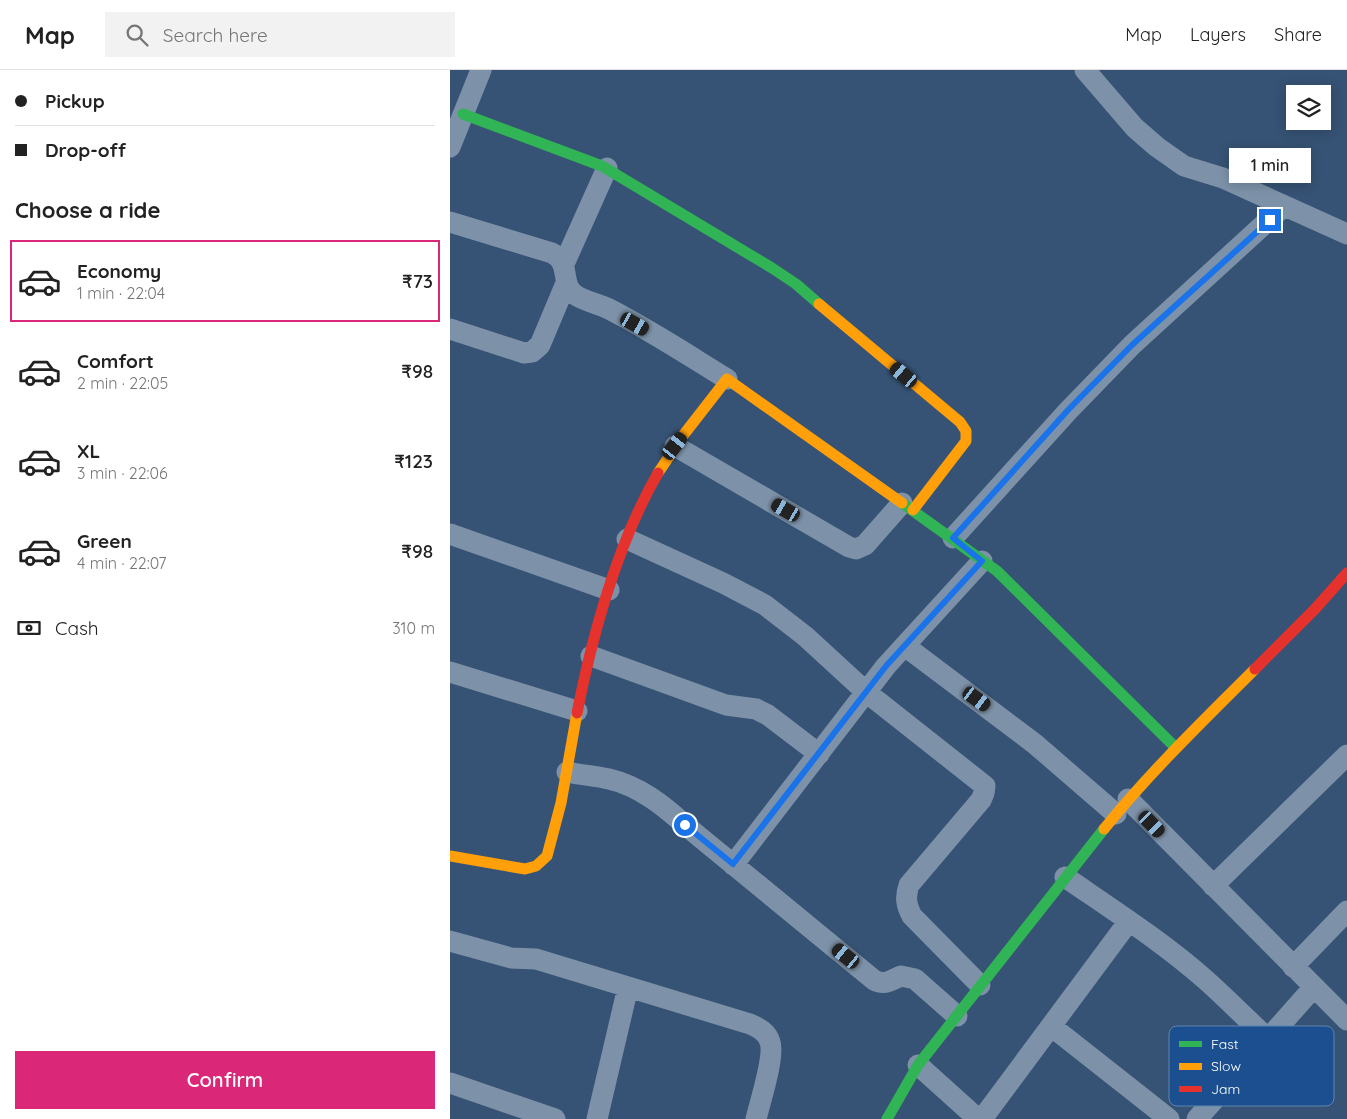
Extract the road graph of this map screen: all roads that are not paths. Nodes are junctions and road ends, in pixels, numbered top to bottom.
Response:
1 (481, 70) edge
2 (1085, 70) edge
3 (463, 114) junction
4 (450, 147) edge
5 (607, 168) junction
6 (1284, 206) junction
7 (450, 222) edge
8 (1347, 234) edge
9 (565, 274) junction
10 (450, 329) edge
11 (727, 379) junction
12 (675, 446) junction
13 (908, 507) junction
14 (450, 534) edge
15 (953, 538) junction
16 (627, 540) junction
17 (982, 561) junction
18 (1347, 573) edge
19 (609, 590) junction
20 (904, 646) junction
21 (590, 656) junction
22 (450, 672) edge
23 (866, 692) junction
24 (577, 711) junction
25 (1176, 748) junction
26 (819, 754) junction
27 (1347, 755) edge
28 (567, 772) junction
29 (1122, 807) junction
30 (450, 856) edge
31 (733, 864) junction
32 (1065, 877) junction
33 (1214, 886) junction
34 (1347, 910) edge
35 (1130, 920) junction
36 (450, 941) edge
37 (1293, 967) junction
38 (980, 985) junction
39 (628, 987) junction
40 (1314, 987) junction
41 (957, 1016) junction
42 (1347, 1020) edge
43 (1051, 1026) junction
44 (1254, 1026) edge
45 (1280, 1026) edge
46 (918, 1065) junction
47 (450, 1084) edge
48 (1209, 1106) edge
49 (555, 1119) edge
50 (597, 1119) edge
51 (756, 1119) edge
52 (887, 1119) edge
53 (980, 1119) edge
54 (1169, 1119) edge
55 (1198, 1119) edge

1 - 3 street
2 - 6 street
3 - 4 street
3 - 5 street
5 - 9 street
5 - 13 street
6 - 8 street
6 - 15 street
7 - 9 street
9 - 10 street
9 - 11 street
11 - 12 street
11 - 13 street
12 - 13 street
12 - 16 street
13 - 15 street
14 - 19 street
15 - 17 street
16 - 19 street
16 - 23 street
17 - 20 street
17 - 25 street
18 - 25 street
19 - 21 street
20 - 23 street
20 - 29 street
21 - 24 street
21 - 26 street
22 - 24 street
23 - 26 street
23 - 38 street
24 - 28 street
25 - 29 street
26 - 31 street
27 - 33 street
28 - 30 street
28 - 31 street
29 - 32 street
29 - 33 street
31 - 41 street
32 - 35 street
32 - 38 street
33 - 37 street
34 - 37 street
35 - 43 street
35 - 44 street
36 - 39 street
37 - 40 street
38 - 41 street
39 - 50 street
39 - 51 street
40 - 42 street
40 - 45 street
41 - 46 street
43 - 53 street
43 - 54 street
46 - 52 street
46 - 53 street
47 - 49 street
48 - 55 street

